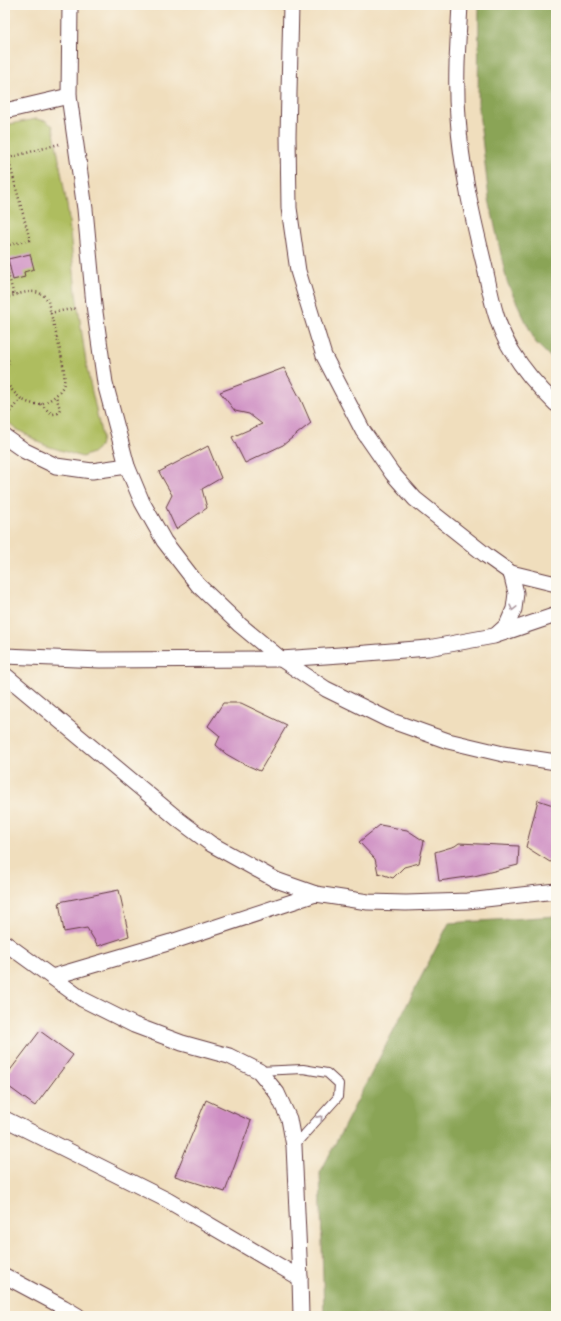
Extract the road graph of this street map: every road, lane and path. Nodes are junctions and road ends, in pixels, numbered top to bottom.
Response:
1 (70, 5) edge
2 (291, 5) edge
3 (460, 5) edge
4 (69, 96) junction
5 (5, 111) edge
6 (75, 140) junction
7 (6, 158) edge
8 (5, 246) edge
9 (5, 262) edge
10 (14, 296) junction
11 (5, 298) edge
12 (94, 305) junction
13 (50, 314) junction
14 (5, 356) edge
15 (5, 369) edge
16 (5, 381) edge
17 (56, 396) junction
18 (20, 399) junction
19 (41, 404) junction
20 (556, 404) edge
21 (5, 418) edge
22 (5, 437) edge
23 (127, 466) junction
24 (511, 573) junction
25 (556, 584) edge
26 (556, 615) edge
27 (494, 636) junction
28 (5, 656) edge
29 (280, 659) junction
30 (5, 675) edge
31 (556, 762) edge
32 (556, 891) edge
33 (316, 894) junction
34 (5, 943) edge
35 (52, 977) junction
36 (259, 1071) junction
37 (5, 1119) edge
38 (294, 1146) junction
39 (5, 1276) edge
40 (300, 1278) junction
41 (78, 1316) edge
42 (300, 1316) edge

1 - 4 street
2 - 24 street
3 - 20 street
4 - 5 street
4 - 6 street
6 - 7 path
6 - 12 street
7 - 8 path
9 - 10 path
10 - 11 path
10 - 13 path
12 - 13 path
12 - 23 street
13 - 17 path
14 - 15 path
16 - 18 path
17 - 19 path
17 - 19 path
18 - 19 path
18 - 21 path
22 - 23 street
23 - 29 street
24 - 25 street
24 -> 27 street
26 - 27 street
27 - 29 street
28 - 29 street
29 - 31 street
30 - 33 street
32 - 33 street
33 - 35 street
34 - 35 street
35 - 36 street
36 - 38 street
38 -> 36 lane
37 - 40 street
38 - 40 street
39 - 41 street
40 - 42 street

